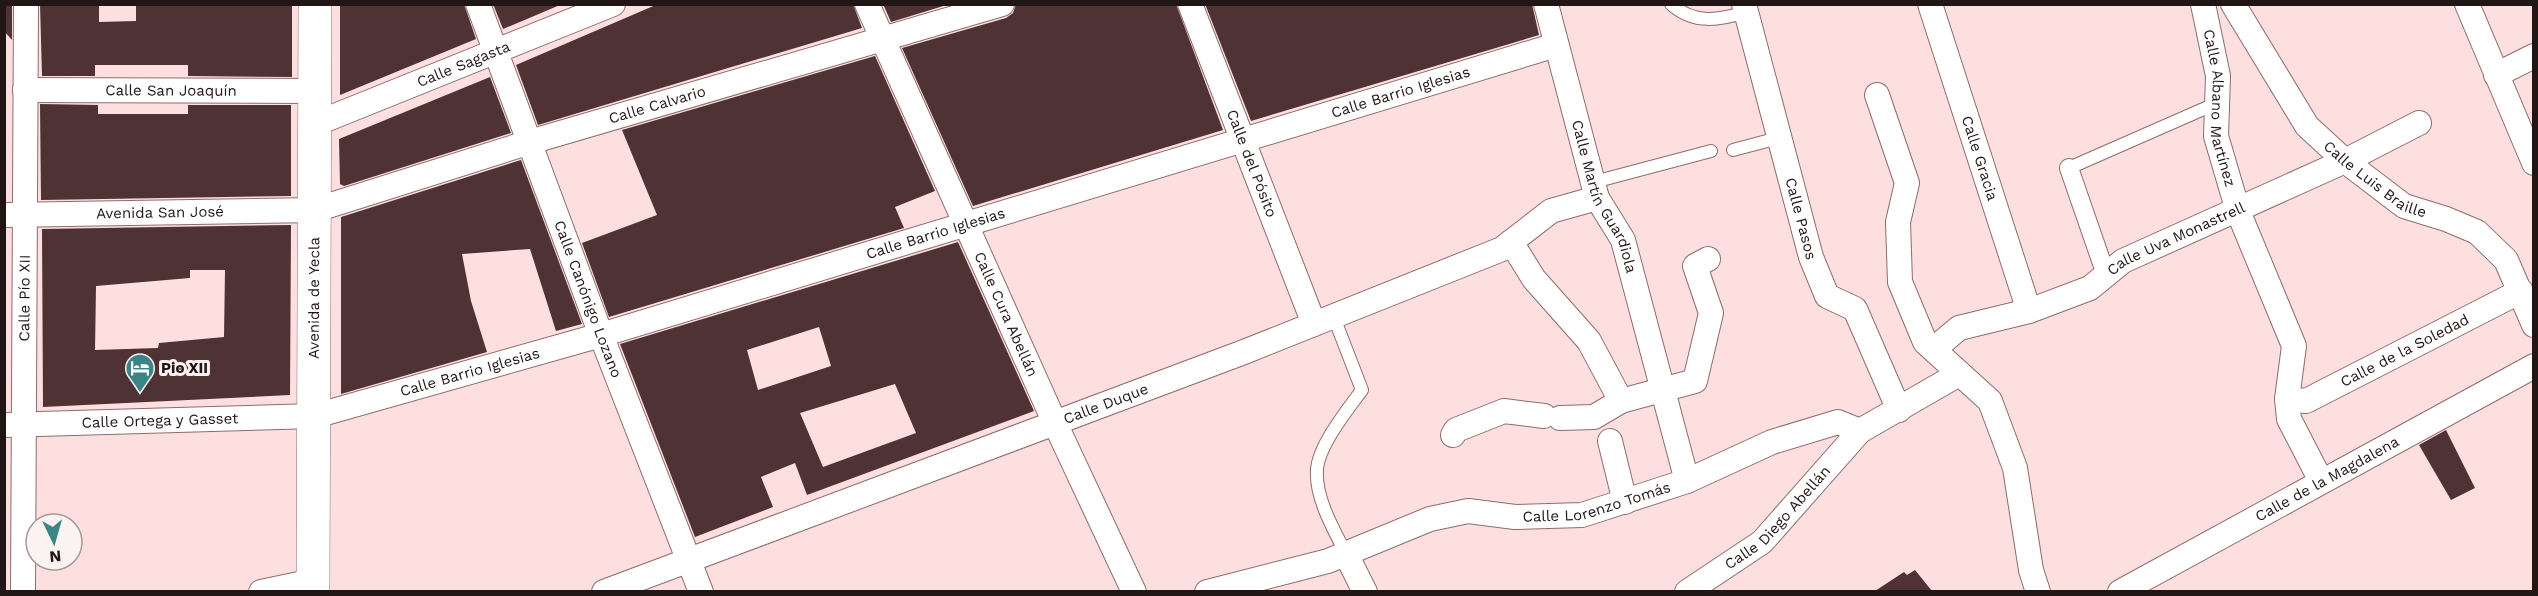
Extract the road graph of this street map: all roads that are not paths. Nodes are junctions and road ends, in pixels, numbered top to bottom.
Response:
1 (26, 4) edge
2 (315, 4) edge
3 (478, 4) edge
4 (613, 4) edge
5 (867, 4) edge
6 (1002, 4) edge
7 (1190, 4) edge
8 (1546, 4) edge
9 (1671, 4) edge
10 (1930, 4) edge
11 (2203, 4) edge
12 (2234, 4) edge
13 (2467, 4) edge
14 (1745, 8) edge
15 (881, 38) junction
16 (1556, 45) junction
17 (496, 53) junction
18 (2534, 56) edge
19 (2496, 75) junction
20 (25, 90) junction
21 (315, 91) junction
22 (1877, 95) dead end
23 (2215, 104) junction
24 (2419, 123) dead end
25 (315, 124) junction
26 (1782, 137) junction
27 (1242, 139) junction
28 (530, 142) junction
29 (1733, 150) dead end
30 (1711, 151) dead end
31 (2345, 161) junction
32 (2534, 163) edge
33 (2069, 168) joint
34 (1595, 190) junction
35 (315, 210) junction
36 (2238, 211) junction
37 (14, 215) edge
38 (965, 224) junction
39 (1511, 242) junction
40 (1708, 259) dead end
41 (2106, 275) junction
42 (2528, 304) edge
43 (2029, 311) junction
44 (1323, 319) junction
45 (601, 335) junction
46 (1934, 349) junction
47 (2534, 366) edge
48 (1959, 374) junction
49 (1662, 388) junction
50 (2287, 399) junction
51 (1899, 410) junction
52 (315, 416) junction
53 (1610, 420) junction
54 (1054, 421) junction
55 (14, 424) edge
56 (1860, 431) junction
57 (1453, 435) dead end
58 (1687, 481) junction
59 (2321, 481) junction
60 (1625, 502) junction
61 (1337, 558) junction
62 (689, 559) junction
63 (313, 586) edge
64 (24, 591) edge
65 (261, 591) edge
66 (604, 591) edge
67 (701, 591) edge
68 (1134, 591) edge
69 (1207, 591) edge
70 (1365, 591) edge
71 (1687, 591) edge
72 (2038, 591) edge
73 (2120, 591) edge

1 - 20 street, Calle Pío XII
2 - 21 main road, Avenida de Yecla
3 - 17 street, Calle Canónigo Lozano
4 - 17 street, Calle Sagasta
5 - 15 street, Calle Cura Abellán
6 - 15 street, Calle Calvario
7 - 27 street, Calle del Pósito
8 - 16 street, Calle Martín Guardiola
9 - 14 lane
10 - 43 street, Calle Gracia
11 - 23 street, Calle Albano Martínez
12 - 31 street, Calle Luis Braille
13 - 19 street
14 - 26 street, Calle Pasos
15 - 28 street, Calle Calvario
15 - 38 street, Calle Cura Abellán
16 - 27 street, Calle Barrio Iglesias
16 - 34 street, Calle Martín Guardiola
17 - 25 street, Calle Sagasta
17 - 28 street, Calle Canónigo Lozano
18 - 19 street
19 - 32 street
20 - 21 street, Calle San Joaquín
20 - 37 street, Calle Pío XII
21 - 25 main road, Avenida de Yecla
22 - 46 street
23 - 33 lane
23 - 36 street, Calle Albano Martínez
24 - 31 street, Calle Uva Monastrell
25 - 35 main road, Avenida de Yecla
26 - 29 lane
26 - 51 street, Calle Pasos
27 - 38 street, Calle Barrio Iglesias
27 - 44 street, Calle del Pósito
28 - 35 street, Calle Calvario
28 - 45 street, Calle Canónigo Lozano
30 - 34 lane
31 - 36 street, Calle Uva Monastrell
31 - 42 street, Calle Luis Braille
33 - 41 street
34 - 39 street, Calle Duque
34 - 49 street, Calle Martín Guardiola
35 - 37 street, Avenida San José
35 - 52 main road, Avenida de Yecla
36 - 41 street, Calle Uva Monastrell
36 - 50 street, Calle Albano Martínez
37 - 55 street, Calle Pío XII
38 - 45 street, Calle Barrio Iglesias
38 - 54 street, Calle Cura Abellán
39 - 44 street, Calle Duque
39 - 53 street
40 - 49 street
41 - 43 street, Calle Uva Monastrell
42 - 50 street, Calle de la Soledad
43 - 46 street, Calle Uva Monastrell
44 - 54 street, Calle Duque
44 - 61 lane
45 - 52 street, Calle Barrio Iglesias
45 - 62 street, Calle Canónigo Lozano
46 - 48 street
47 - 59 street, Calle de la Magdalena
48 - 51 street
48 - 72 street
49 - 53 street
49 - 58 street, Calle Martín Guardiola
50 - 59 street, Calle Albano Martínez
51 - 56 street
52 - 55 street, Calle Ortega y Gasset
52 - 63 main road, Avenida de Yecla
53 - 57 street
53 - 60 street
54 - 62 street, Calle Duque
54 - 68 street, Calle Cura Abellán
55 - 64 street, Calle Pío XII
56 - 58 street, Calle Lorenzo Tomás
56 - 71 street, Calle Diego Abellán
58 - 60 street, Calle Lorenzo Tomás
59 - 73 street, Calle de la Magdalena
60 - 61 street, Calle Lorenzo Tomás
61 - 69 street, Calle Lorenzo Tomás
61 - 70 street
62 - 66 street, Calle Duque
62 - 67 street, Calle Canónigo Lozano
63 - 65 street

